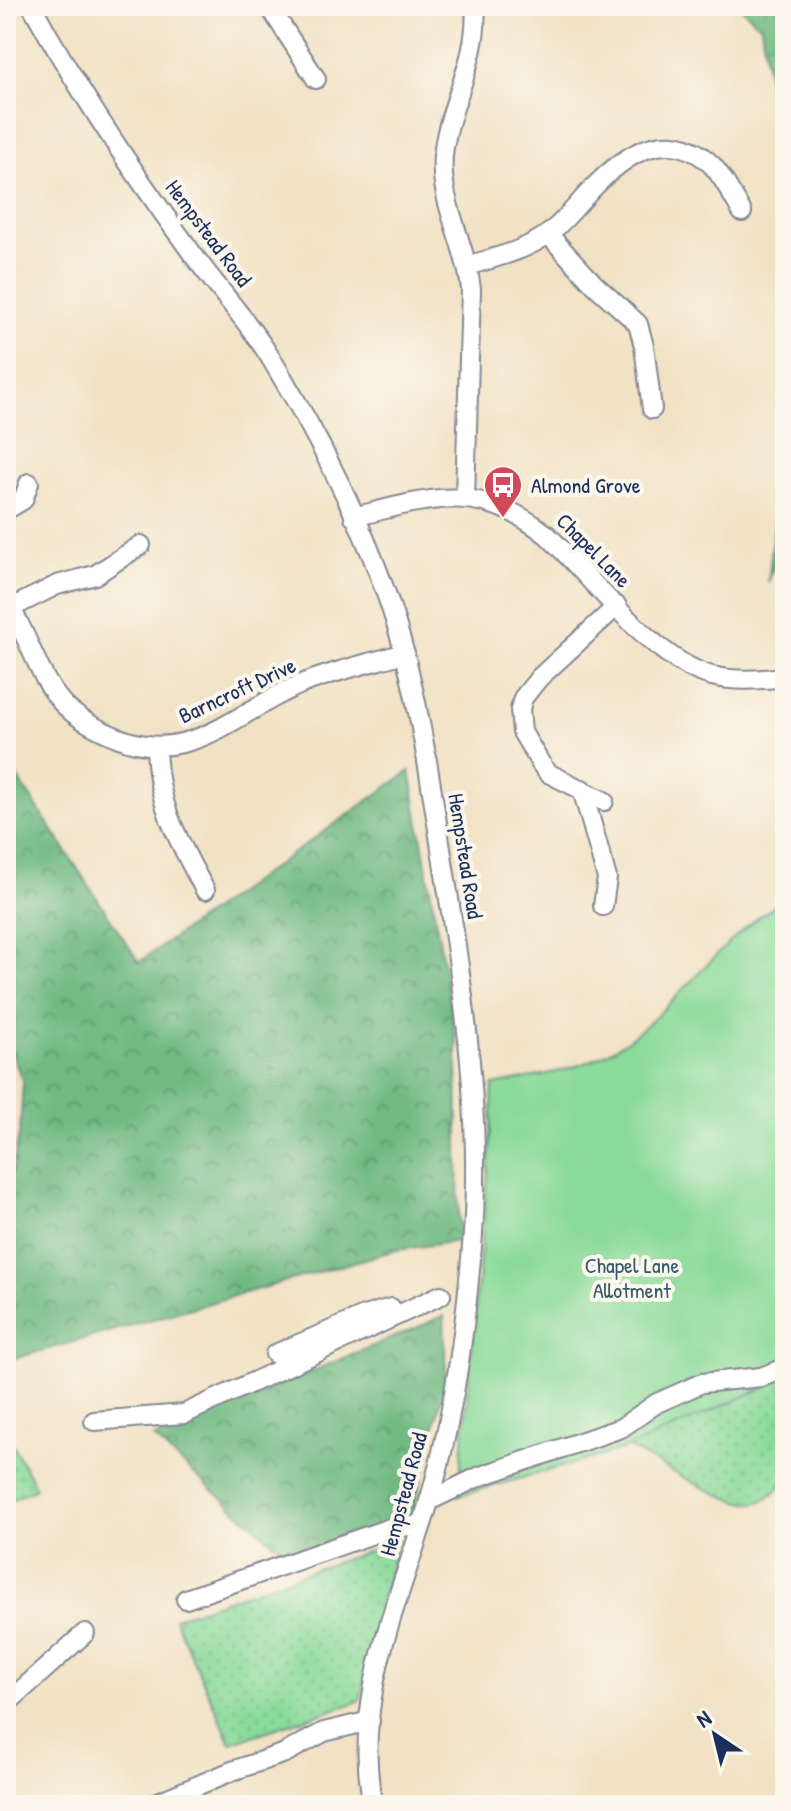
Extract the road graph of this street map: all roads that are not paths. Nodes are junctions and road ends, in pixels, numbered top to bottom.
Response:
1 (32, 6) edge
2 (275, 6) edge
3 (475, 6) edge
4 (316, 79) dead end
5 (742, 212) dead end
6 (548, 234) junction
7 (467, 266) junction
8 (652, 409) dead end
9 (29, 483) dead end
10 (465, 498) junction
11 (6, 510) edge
12 (354, 517) junction
13 (141, 545) dead end
14 (8, 604) edge
15 (617, 606) junction
16 (405, 653) junction
17 (785, 677) edge
18 (156, 746) junction
19 (582, 789) junction
20 (604, 801) dead end
21 (205, 890) dead end
22 (603, 906) dead end
23 (441, 1295) junction
24 (468, 1298) junction
25 (275, 1354) dead end
26 (785, 1368) edge
27 (94, 1421) dead end
28 (429, 1501) junction
29 (421, 1525) junction
30 (186, 1599) dead end
31 (85, 1633) dead end
32 (6, 1704) edge
33 (370, 1721) junction
34 (151, 1805) edge
35 (373, 1805) edge

1 - 12 street, Hempstead Road
2 - 4 street
3 - 7 street
5 - 6 street
6 - 7 street
6 - 8 street
7 - 10 street
9 - 11 street
10 - 12 street, Chapel Lane
10 - 15 street, Chapel Lane
12 - 16 street, Hempstead Road
13 - 14 street, Barncroft Drive
14 - 18 street, Barncroft Drive
15 - 17 street, Chapel Lane
15 - 19 street
16 - 18 street, Barncroft Drive
16 - 24 street, Hempstead Road
18 - 21 street
19 - 20 street
19 - 22 street
23 - 24 street
23 - 25 street
23 - 27 street
24 - 28 street, Hempstead Road
26 - 28 street
28 - 29 street, Hempstead Road
29 - 30 street
29 - 33 street, Hempstead Road
31 - 32 street
33 - 34 street
33 - 35 street, Hempstead Road

